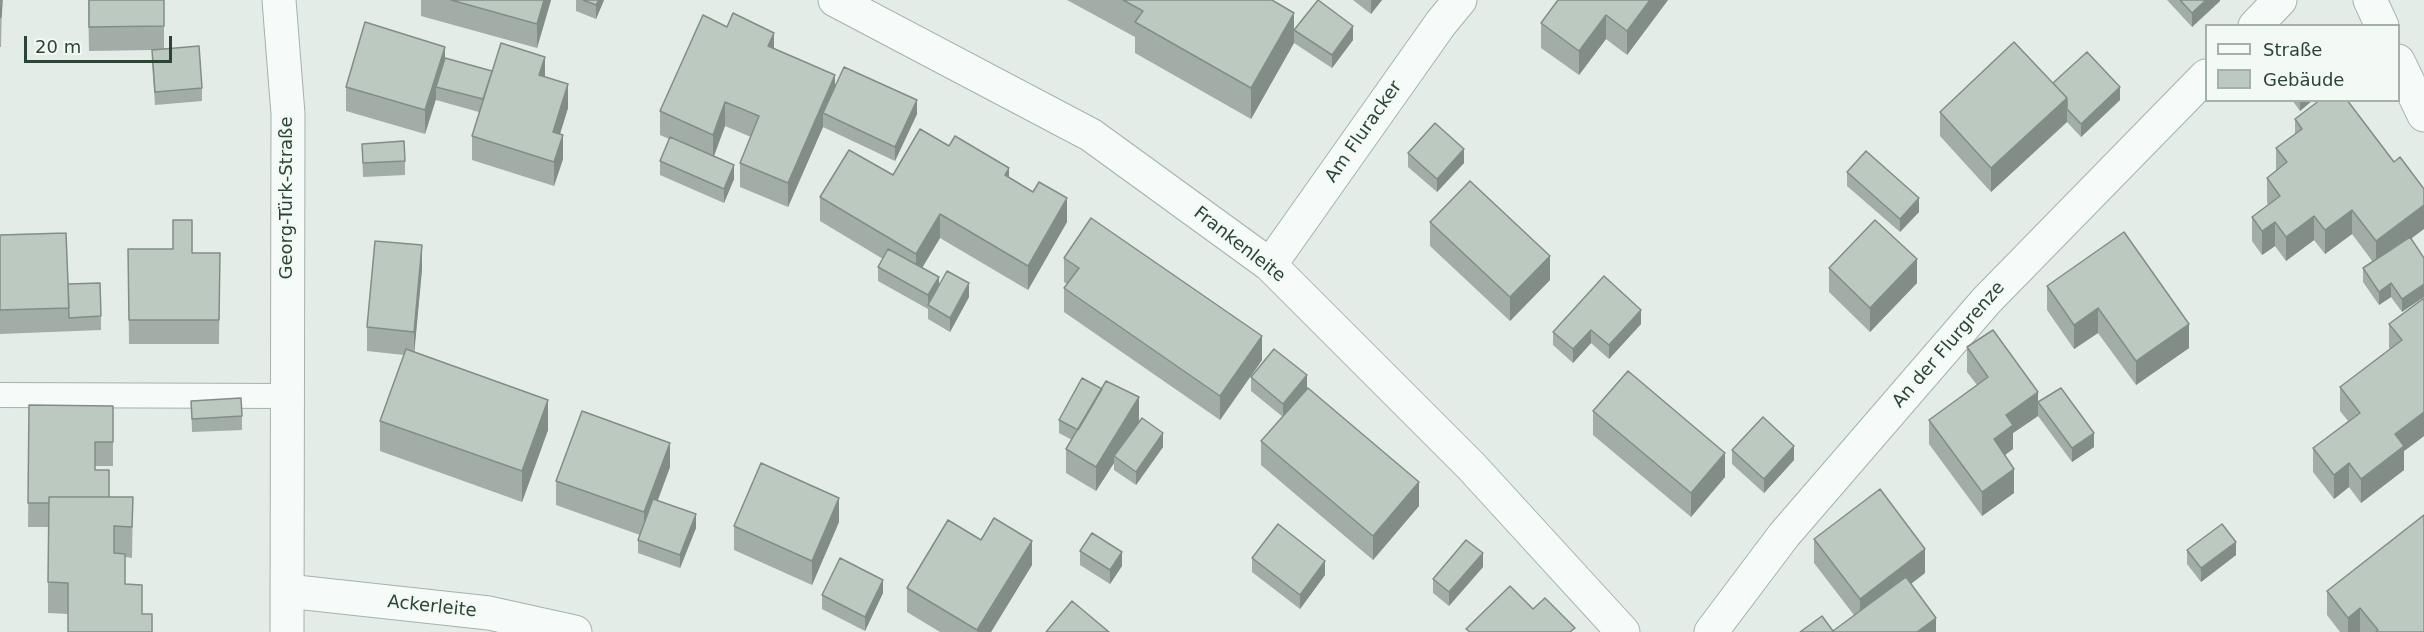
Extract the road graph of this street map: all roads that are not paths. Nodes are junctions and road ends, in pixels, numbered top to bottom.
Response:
1 (279, 0) edge
2 (835, 0) edge
3 (1460, 0) edge
4 (2280, 0) edge
5 (2370, 0) edge
6 (2257, 24) edge
7 (2381, 24) edge
8 (2400, 65) edge
9 (2205, 76) edge
10 (2424, 115) edge
11 (1270, 265) junction
12 (0, 395) edge
13 (286, 396) junction
14 (287, 591) junction
15 (287, 632) edge
16 (575, 632) edge
17 (1623, 632) edge
18 (1711, 632) edge

1 - 13 street, Georg-Türk-Straße
2 - 11 street, Frankenleite
3 - 11 street, Am Fluracker
4 - 6 street
5 - 7 street
8 - 10 street
9 - 18 street, An der Flurgrenze
11 - 17 street, Frankenleite
12 - 13 lane
13 - 14 street, Georg-Türk-Straße
14 - 15 street, Georg-Türk-Straße
14 - 16 street, Ackerleite

